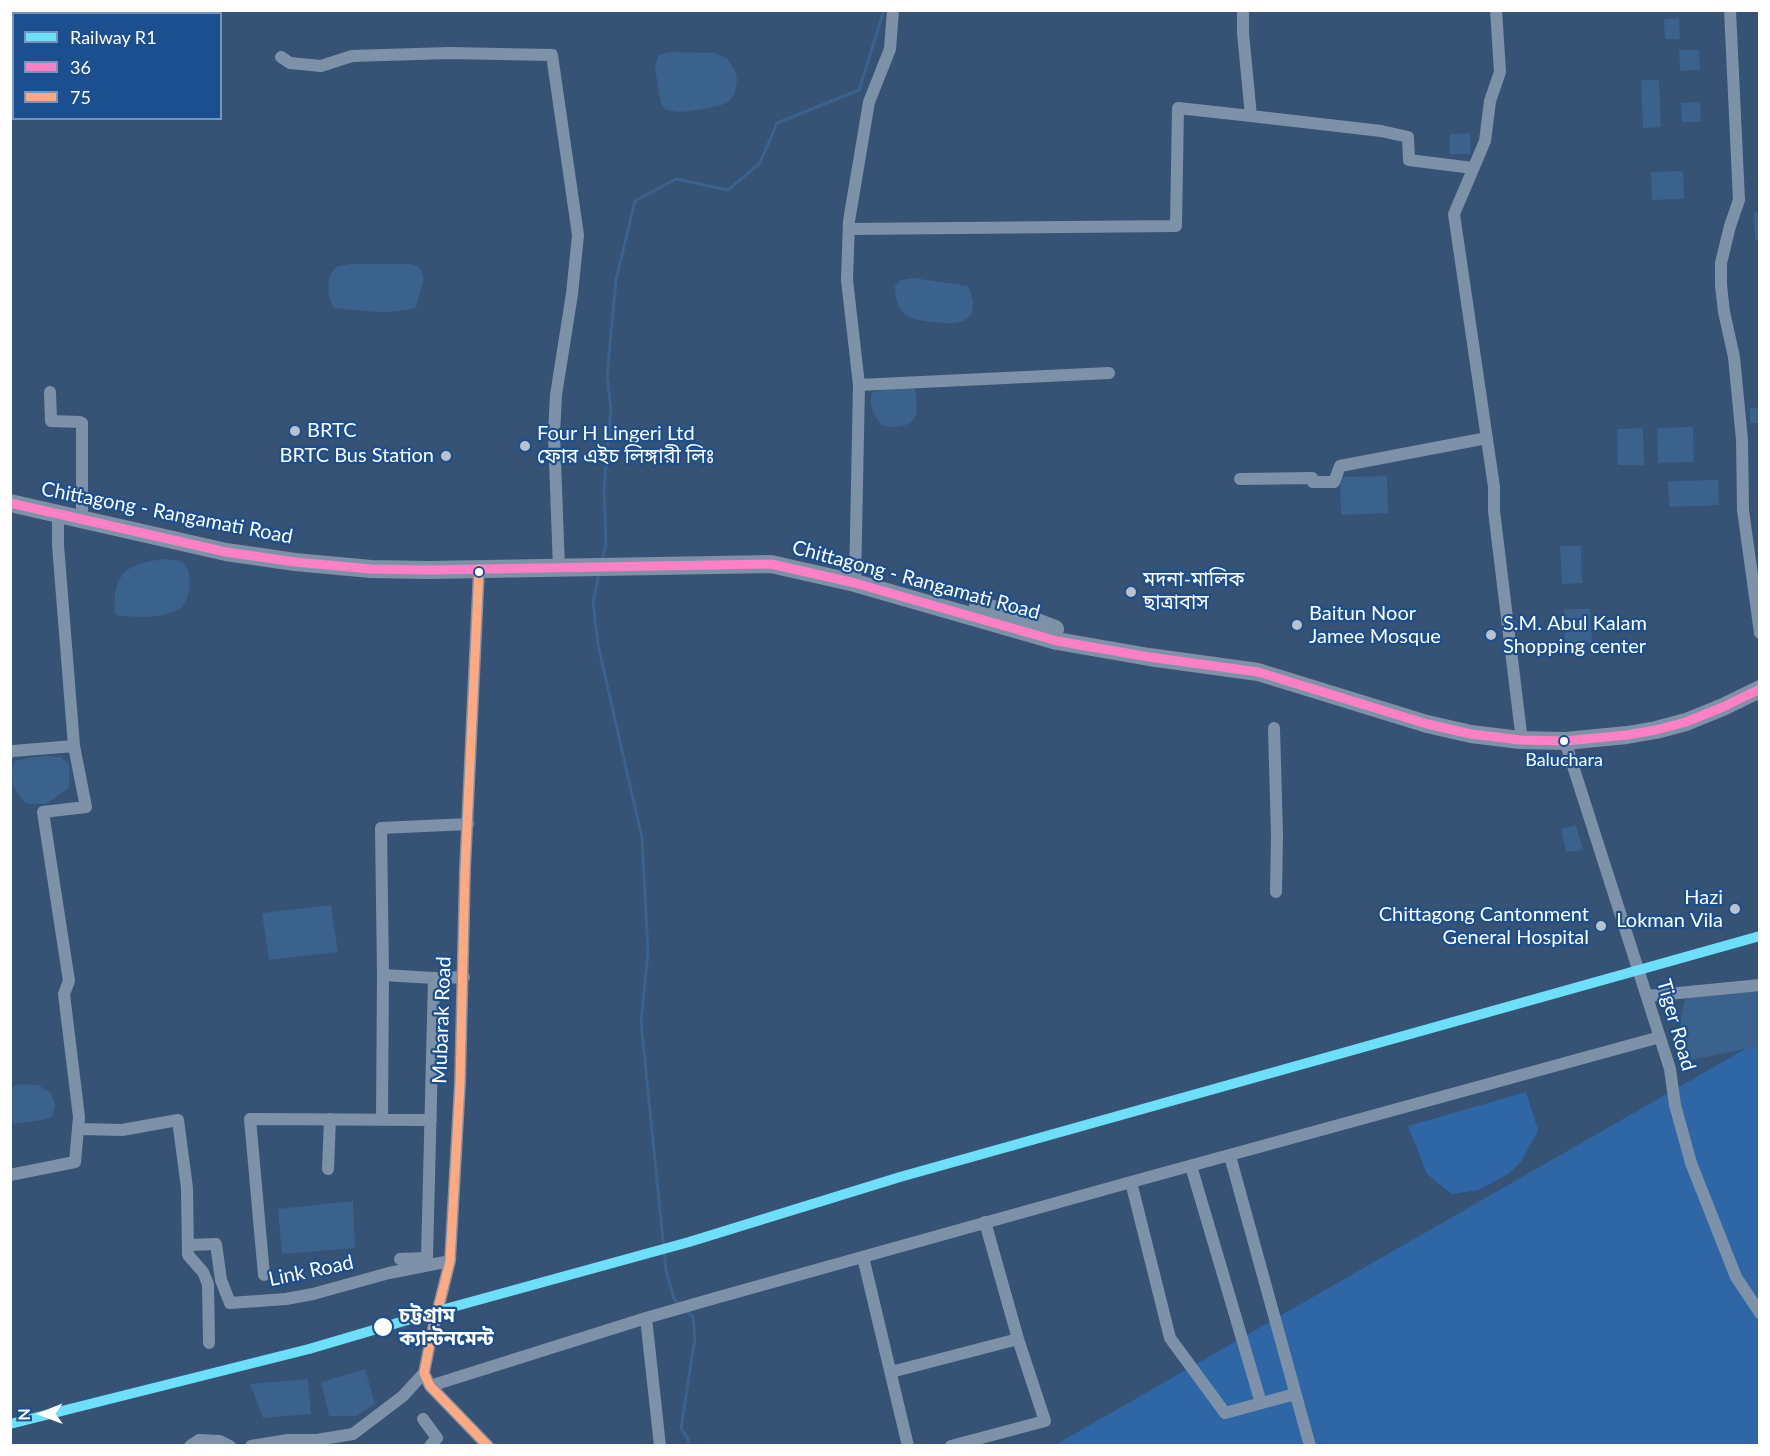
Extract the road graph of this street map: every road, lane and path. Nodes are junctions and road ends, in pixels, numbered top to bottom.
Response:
1 (893, 10) edge
2 (1243, 10) edge
3 (1496, 10) edge
4 (1730, 10) edge
5 (281, 57) dead end
6 (1251, 116) junction
7 (1473, 168) junction
8 (849, 230) junction
9 (1109, 373) dead end
10 (859, 384) junction
11 (50, 392) dead end
12 (1487, 438) junction
13 (1240, 478) dead end
14 (10, 492) edge
15 (10, 503) edge
16 (82, 510) junction
17 (58, 514) junction
18 (559, 565) junction
19 (479, 569) junction
20 (855, 578) junction
21 (1760, 633) edge
22 (1760, 680) edge
23 (1760, 689) edge
24 (1274, 728) dead end
25 (1521, 736) junction
26 (1565, 741) junction
27 (74, 746) junction
28 (10, 752) edge
29 (468, 824) junction
30 (1276, 892) dead end
31 (383, 975) junction
32 (464, 977) junction
33 (434, 978) junction
34 (1760, 985) edge
35 (1648, 996) junction
36 (1660, 1037) junction
37 (330, 1119) junction
38 (382, 1119) junction
39 (431, 1120) junction
40 (79, 1129) junction
41 (1230, 1156) junction
42 (1191, 1166) junction
43 (328, 1169) dead end
44 (10, 1175) edge
45 (1131, 1182) junction
46 (985, 1222) junction
47 (189, 1245) junction
48 (863, 1257) junction
49 (400, 1259) dead end
50 (450, 1261) junction
51 (264, 1275) dead end
52 (1760, 1313) edge
53 (646, 1318) junction
54 (1018, 1339) junction
55 (209, 1343) dead end
56 (891, 1372) junction
57 (424, 1373) junction
58 (430, 1386) junction
59 (1296, 1394) junction
60 (1261, 1403) junction
61 (423, 1419) dead end
62 (486, 1445) edge
63 (190, 1446) edge
64 (230, 1446) edge
65 (251, 1446) edge
66 (430, 1446) edge
67 (660, 1446) edge
68 (908, 1446) edge
69 (951, 1446) edge
70 (1310, 1446) edge

1 - 8 street
2 - 6 street
3 - 7 street
4 - 21 street
5 - 18 street
6 - 7 street
6 - 8 street
7 - 12 street
8 - 10 street
9 - 10 street
10 - 20 street
11 - 16 street
12 - 13 street
12 - 25 street
14 - 16 highway, Chittagong - Rangamati Road
15 - 17 highway, Chittagong - Rangamati Road
16 - 18 highway, Chittagong - Rangamati Road
17 - 19 highway, Chittagong - Rangamati Road
17 - 27 street
18 - 19 highway, Chittagong - Rangamati Road
18 - 20 highway, Chittagong - Rangamati Road
19 - 29 street, Mubarak Road
20 - 25 highway, Chittagong - Rangamati Road
22 - 25 highway, Chittagong - Rangamati Road
23 - 26 highway, Chittagong - Rangamati Road
24 - 30 street
25 - 26 highway, Chittagong - Rangamati Road
26 - 35 street, Tiger Road
27 - 28 street
27 - 40 street
29 - 31 street
29 - 32 street, Mubarak Road
31 - 33 street
31 - 38 street
32 - 33 street
32 - 50 street, Mubarak Road
33 - 39 street
34 - 35 street
35 - 36 street, Tiger Road
36 - 41 street
36 - 52 street, Tiger Road
37 - 38 street
37 - 43 street
37 - 51 street
38 - 39 street
39 - 49 street
40 - 44 street
40 - 47 street
41 - 42 street
41 - 59 street
42 - 45 street
42 - 60 street
45 - 46 street
45 - 60 street
46 - 48 street
46 - 54 street
47 - 50 street, Link Road
47 - 55 street
48 - 53 street
48 - 56 street
50 - 57 street, Mubarak Road
53 - 58 street
53 - 67 street
54 - 56 street
54 - 69 street
56 - 68 street
57 - 58 street
57 - 65 street
58 - 62 street
59 - 60 street
59 - 70 street
61 - 66 street
63 - 64 street

